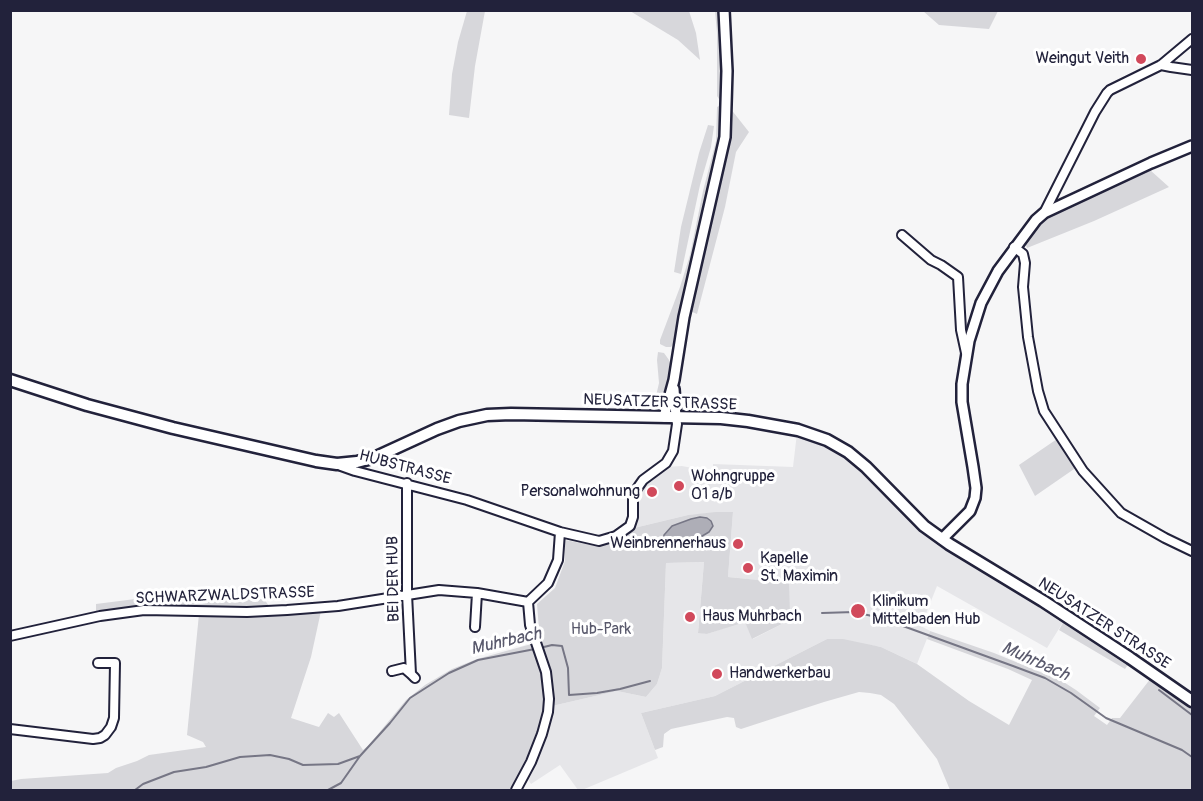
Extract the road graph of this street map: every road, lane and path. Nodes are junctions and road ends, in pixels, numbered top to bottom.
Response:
1 (724, 10) edge
2 (1192, 39) edge
3 (1161, 65) junction
4 (1192, 70) edge
5 (1192, 146) edge
6 (1044, 213) junction
7 (902, 235) dead end
8 (1014, 247) junction
9 (961, 330) junction
10 (972, 331) junction
11 (966, 353) junction
12 (10, 380) edge
13 (674, 380) junction
14 (664, 417) junction
15 (676, 417) junction
16 (336, 464) junction
17 (407, 483) junction
18 (560, 532) junction
19 (942, 539) junction
20 (1192, 552) edge
21 (477, 593) junction
22 (407, 594) junction
23 (528, 602) junction
24 (475, 627) dead end
25 (10, 636) edge
26 (98, 663) dead end
27 (392, 671) dead end
28 (1192, 701) edge
29 (10, 729) edge
30 (516, 790) edge

1 - 13 street, HUBSTRASSE
2 - 3 street
3 - 4 street
3 - 6 street
5 - 6 street
6 - 8 street
7 - 9 street
8 - 10 street
8 - 20 street
9 - 10 street
9 - 11 street
10 - 11 street
11 - 19 street
12 - 16 main road, HUBSTRASSE
13 - 14 street, HUBSTRASSE
13 - 15 street, HUBSTRASSE
14 - 15 main road, NEUSATZER STRASSE
14 - 16 main road, NEUSATZER STRASSE
15 - 18 street, HUBSTRASSE
15 - 19 main road, NEUSATZER STRASSE
16 - 17 street, HUBSTRASSE
17 - 18 street, HUBSTRASSE
17 - 22 street, BEI DER HUB
18 - 23 street
19 - 28 main road, NEUSATZER STRASSE
21 - 22 street, SCHWARZWALDSTRASSE
21 - 23 street, SCHWARZWALDSTRASSE
21 - 24 street
22 - 25 street, SCHWARZWALDSTRASSE
22 - 27 street, BEI DER HUB
23 - 30 street
26 - 29 street

